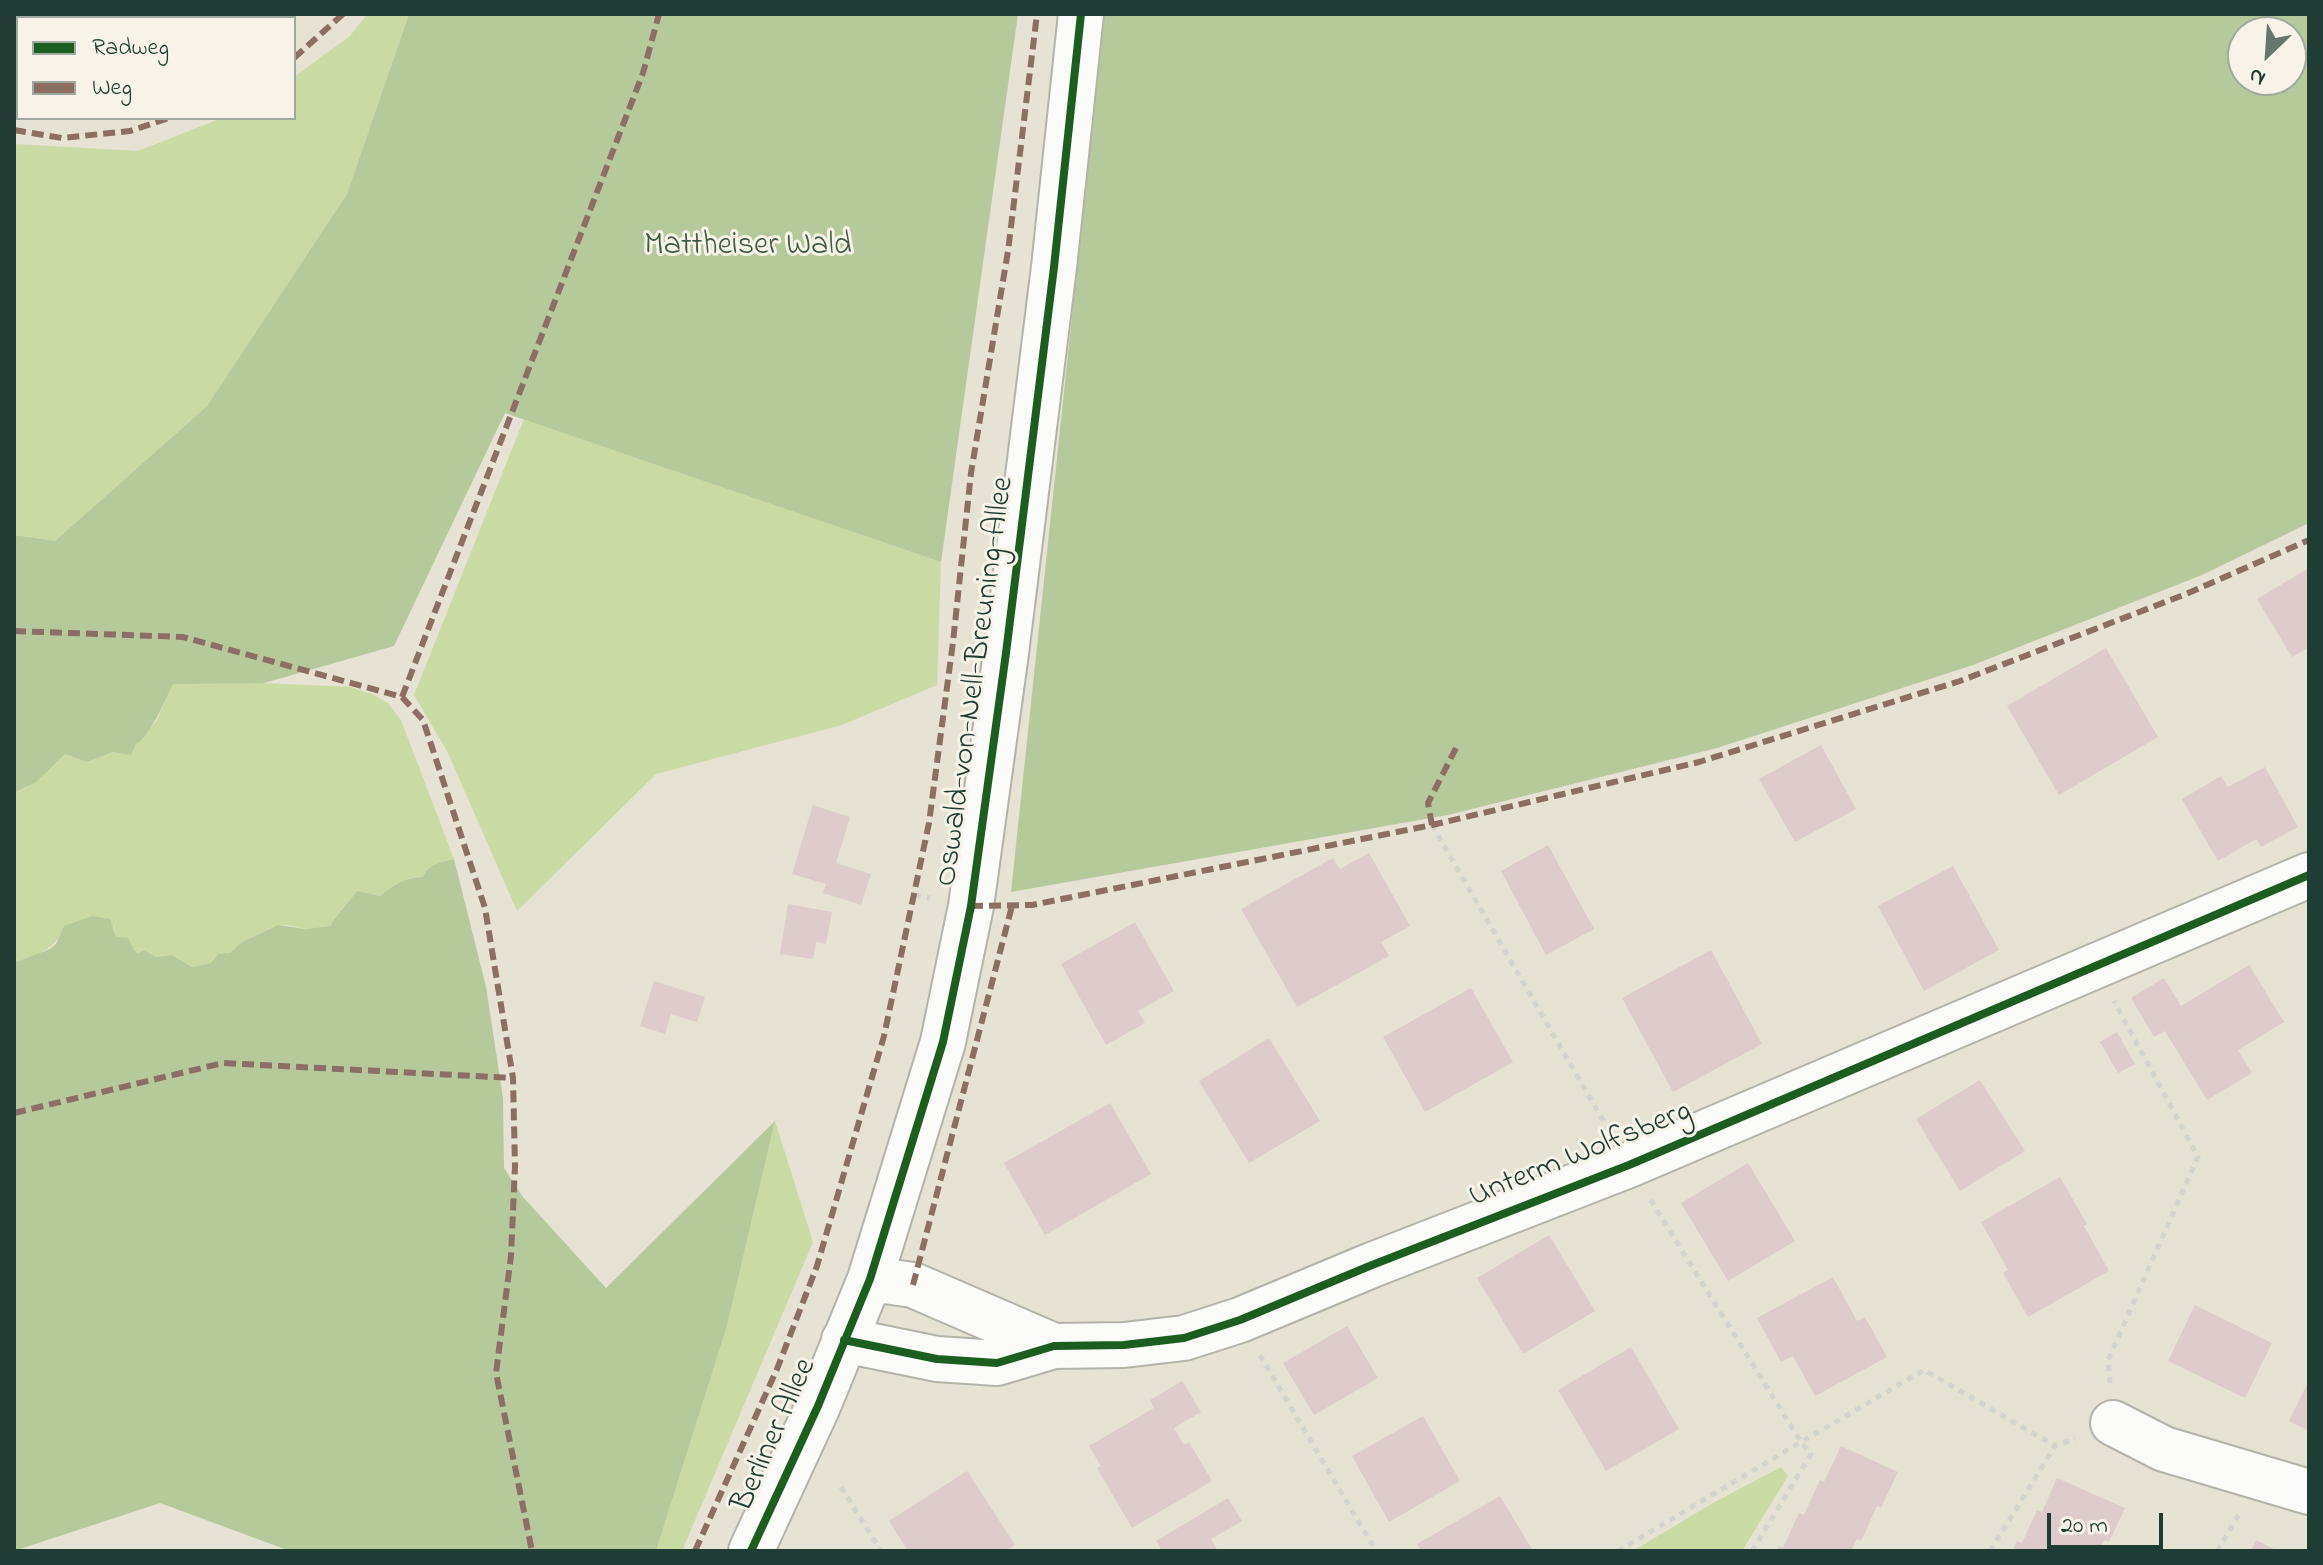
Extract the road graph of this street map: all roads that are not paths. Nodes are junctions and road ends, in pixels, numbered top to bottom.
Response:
1 (1081, 14) edge
2 (2309, 875) edge
3 (870, 1279) junction
4 (844, 1340) junction
5 (1054, 1346) junction
6 (2113, 1423) road end
7 (2309, 1492) edge
8 (751, 1551) edge

1 - 3 street, Oswald-von-Nell-Breuning-Allee
2 - 5 street, Unterm Wolfsberg
3 - 4 street, Oswald-von-Nell-Breuning-Allee
3 - 5 street, Unterm Wolfsberg
4 - 5 street, Unterm Wolfsberg
4 - 8 street, Berliner Allee
6 - 7 street

